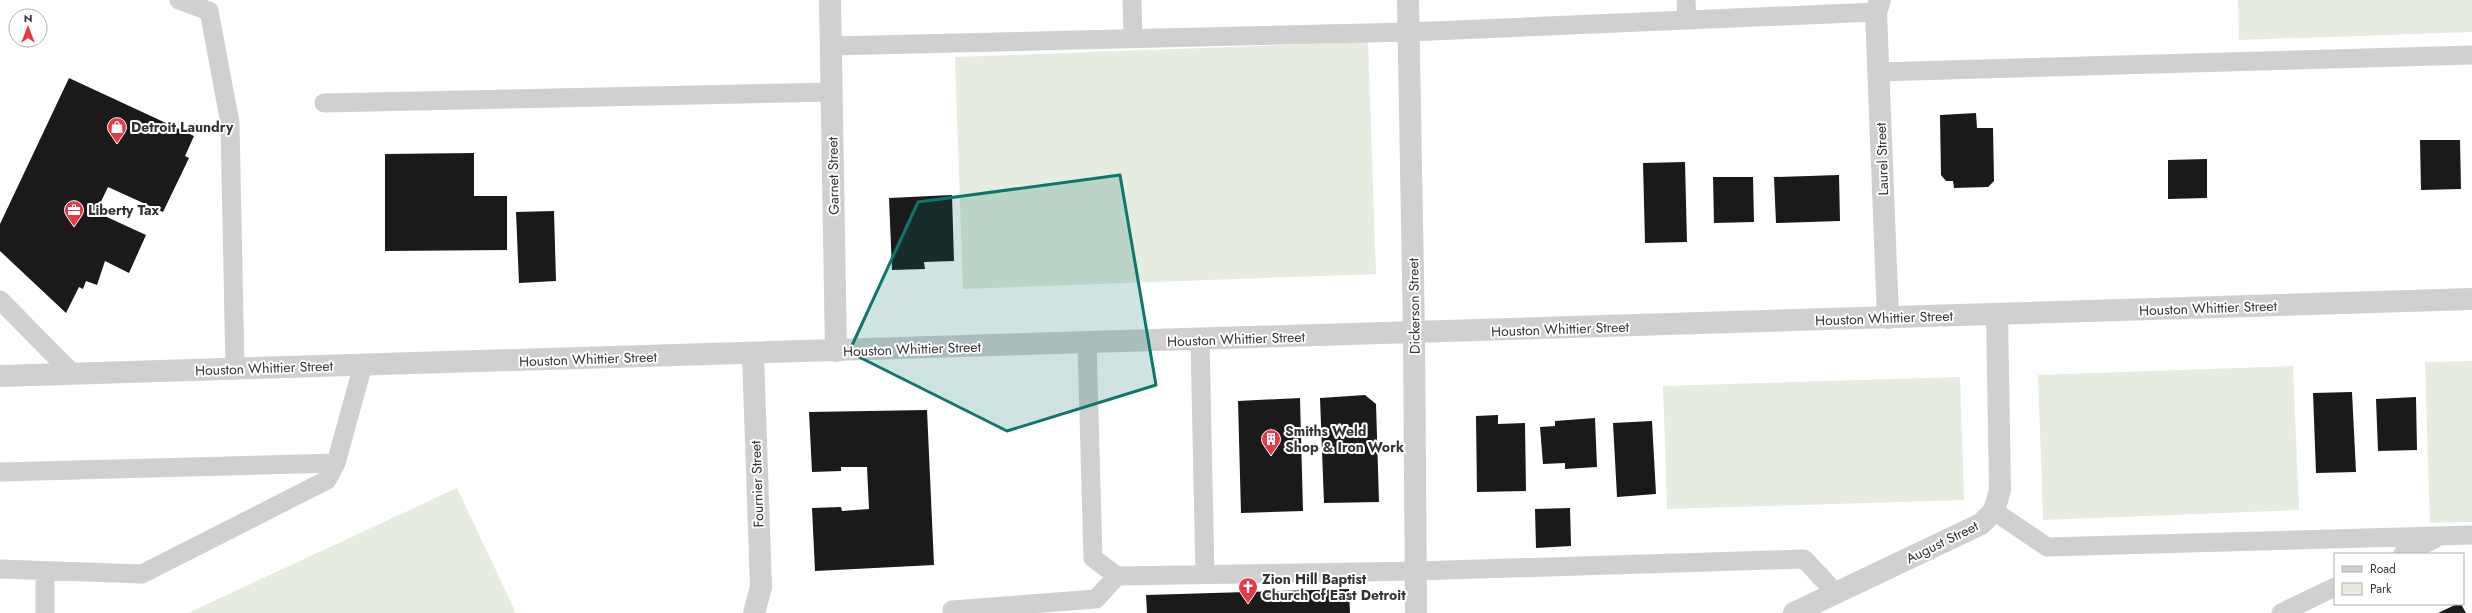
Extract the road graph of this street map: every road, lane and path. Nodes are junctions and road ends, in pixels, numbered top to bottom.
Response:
1 (179, 0) edge
2 (830, 0) edge
3 (1132, 0) edge
4 (1408, 0) edge
5 (1686, 0) edge
6 (1878, 6) edge
7 (1687, 20) junction
8 (1409, 32) junction
9 (1133, 38) junction
10 (831, 46) junction
11 (2472, 55) edge
12 (1878, 72) junction
13 (832, 92) junction
14 (324, 103) dead end
15 (2472, 299) edge
16 (0, 300) edge
17 (1997, 314) junction
18 (1888, 318) junction
19 (1414, 333) junction
20 (1200, 340) junction
21 (1088, 343) junction
22 (836, 351) junction
23 (752, 354) junction
24 (363, 365) junction
25 (235, 368) junction
26 (73, 374) junction
27 (0, 376) edge
28 (336, 463) junction
29 (0, 472) edge
30 (1994, 511) junction
31 (2472, 534) edge
32 (2441, 535) junction
33 (2405, 553) edge
34 (0, 570) edge
35 (45, 571) junction
36 (1416, 571) junction
37 (1205, 575) junction
38 (1116, 576) junction
39 (2334, 587) edge
40 (1836, 593) junction
41 (46, 613) edge
42 (754, 613) edge
43 (954, 613) edge
44 (1416, 613) edge
45 (1794, 613) edge
46 (2280, 613) edge

1 - 25 lane
2 - 10 street, Garnet Street
3 - 9 lane
4 - 8 street, Dickerson Street
5 - 7 lane
6 - 7 lane
6 - 12 street, Laurel Street
7 - 8 lane
8 - 9 lane
8 - 19 street, Dickerson Street
9 - 10 lane
10 - 13 street, Garnet Street
11 - 12 lane
12 - 18 street, Laurel Street
13 - 14 lane
13 - 22 street, Garnet Street
15 - 17 street, Houston Whittier Street
16 - 26 lane
17 - 18 street, Houston Whittier Street
17 - 30 street
18 - 19 street, Houston Whittier Street
19 - 20 street, Houston Whittier Street
19 - 36 street, Dickerson Street
20 - 21 street, Houston Whittier Street
20 - 37 lane
21 - 22 street, Houston Whittier Street
21 - 38 lane
22 - 23 street, Houston Whittier Street
23 - 24 street, Houston Whittier Street
23 - 42 street, Fournier Street
24 - 25 street, Houston Whittier Street
24 - 28 lane
25 - 26 street, Houston Whittier Street
26 - 27 street, Houston Whittier Street
28 - 29 lane
28 - 35 lane
30 - 32 lane
30 - 40 street, August Street
31 - 32 lane
32 - 33 lane
34 - 35 lane
35 - 41 lane
36 - 37 lane
36 - 40 lane
36 - 44 street, Dickerson Street
37 - 38 lane
38 - 43 lane
39 - 46 lane
40 - 45 street, August Street

